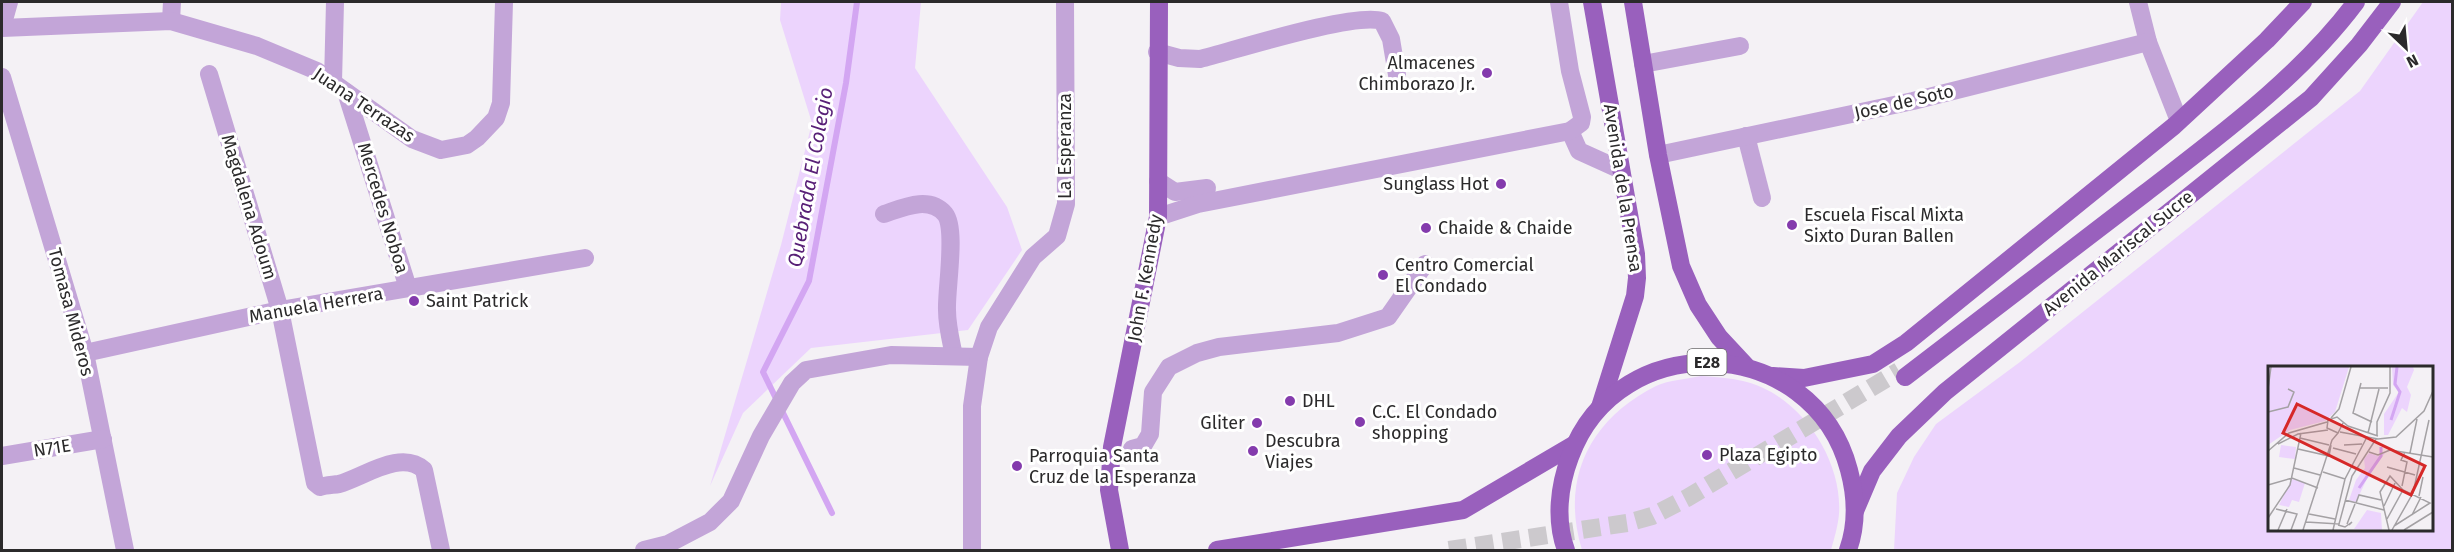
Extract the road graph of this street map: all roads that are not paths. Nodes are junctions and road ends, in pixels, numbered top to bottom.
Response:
1 (9, 2) edge
2 (172, 2) edge
3 (335, 2) edge
4 (504, 2) edge
5 (1065, 2) edge
6 (1159, 2) edge
7 (1559, 2) edge
8 (1592, 2) edge
9 (1633, 2) edge
10 (2138, 2) edge
11 (2303, 2) edge
12 (2342, 2) edge
13 (2356, 2) edge
14 (2392, 2) edge
15 (171, 21) junction
16 (2, 28) edge
17 (2148, 42) junction
18 (1740, 46) dead end
19 (1157, 52) junction
20 (1643, 64) junction
21 (209, 74) dead end
22 (1397, 75) dead end
23 (2, 77) edge
24 (340, 87) junction
25 (2179, 121) junction
26 (1570, 131) junction
27 (1746, 136) junction
28 (1658, 154) junction
29 (1621, 170) junction
30 (1158, 181) junction
31 (1207, 188) dead end
32 (1762, 198) dead end
33 (884, 214) dead end
34 (1158, 217) junction
35 (585, 258) dead end
36 (1425, 264) dead end
37 (408, 288) junction
38 (280, 310) junction
39 (85, 353) junction
40 (954, 356) junction
41 (979, 357) junction
42 (1746, 366) junction
43 (1773, 376) junction
44 (1600, 407) junction
45 (103, 440) junction
46 (1575, 444) junction
47 (1112, 447) junction
48 (2, 456) edge
49 (1855, 511) junction
50 (125, 550) edge
51 (441, 550) edge
52 (644, 550) edge
53 (972, 550) edge
54 (1120, 550) edge
55 (1217, 550) edge
56 (1566, 550) edge
57 (1848, 550) edge

1 - 16 street
2 - 15 street
3 - 24 street, Mercedes Noboa
4 - 24 street, Juana Terrazas
5 - 41 street, La Esperanza
6 - 19 main road, John F. Kennedy
7 - 26 street
8 - 29 main road, Avenida de la Prensa
9 - 20 main road
10 - 17 street
11 - 25 main road
12 - 13 main road, Avenida Mariscal Sucre
14 - 49 main road, Avenida Mariscal Sucre
15 - 16 street, Juana Terrazas
15 - 24 street, Juana Terrazas
17 - 25 street
17 - 27 street, Jose de Soto
18 - 20 street
19 - 22 street
19 - 30 main road, John F. Kennedy
20 - 28 main road
21 - 38 street, Magdalena Adoum
23 - 39 street, Tomasa Mideros
24 - 37 street, Mercedes Noboa
25 - 43 main road
26 - 29 street
26 - 34 street
27 - 28 street, Jose de Soto
27 - 32 street
28 - 42 main road
29 - 44 main road, Avenida de la Prensa
30 - 31 street
30 - 34 main road, John F. Kennedy
33 - 40 street
34 - 47 main road, John F. Kennedy
35 - 37 street, Manuela Herrera
36 - 47 street
37 - 38 street, Manuela Herrera
38 - 39 street, Manuela Herrera
38 - 51 street, Magdalena Adoum
39 - 45 street, Tomasa Mideros
40 - 41 street
40 - 52 street
41 - 53 street, La Esperanza
42 - 43 main road, E28
42 - 44 main road, E28
43 - 49 main road, E28
44 - 46 main road, E28
45 - 48 street, N71E
45 - 50 street, Tomasa Mideros
46 - 55 main road
46 - 56 main road, E28
47 - 54 main road, John F. Kennedy
49 - 57 main road, E28

